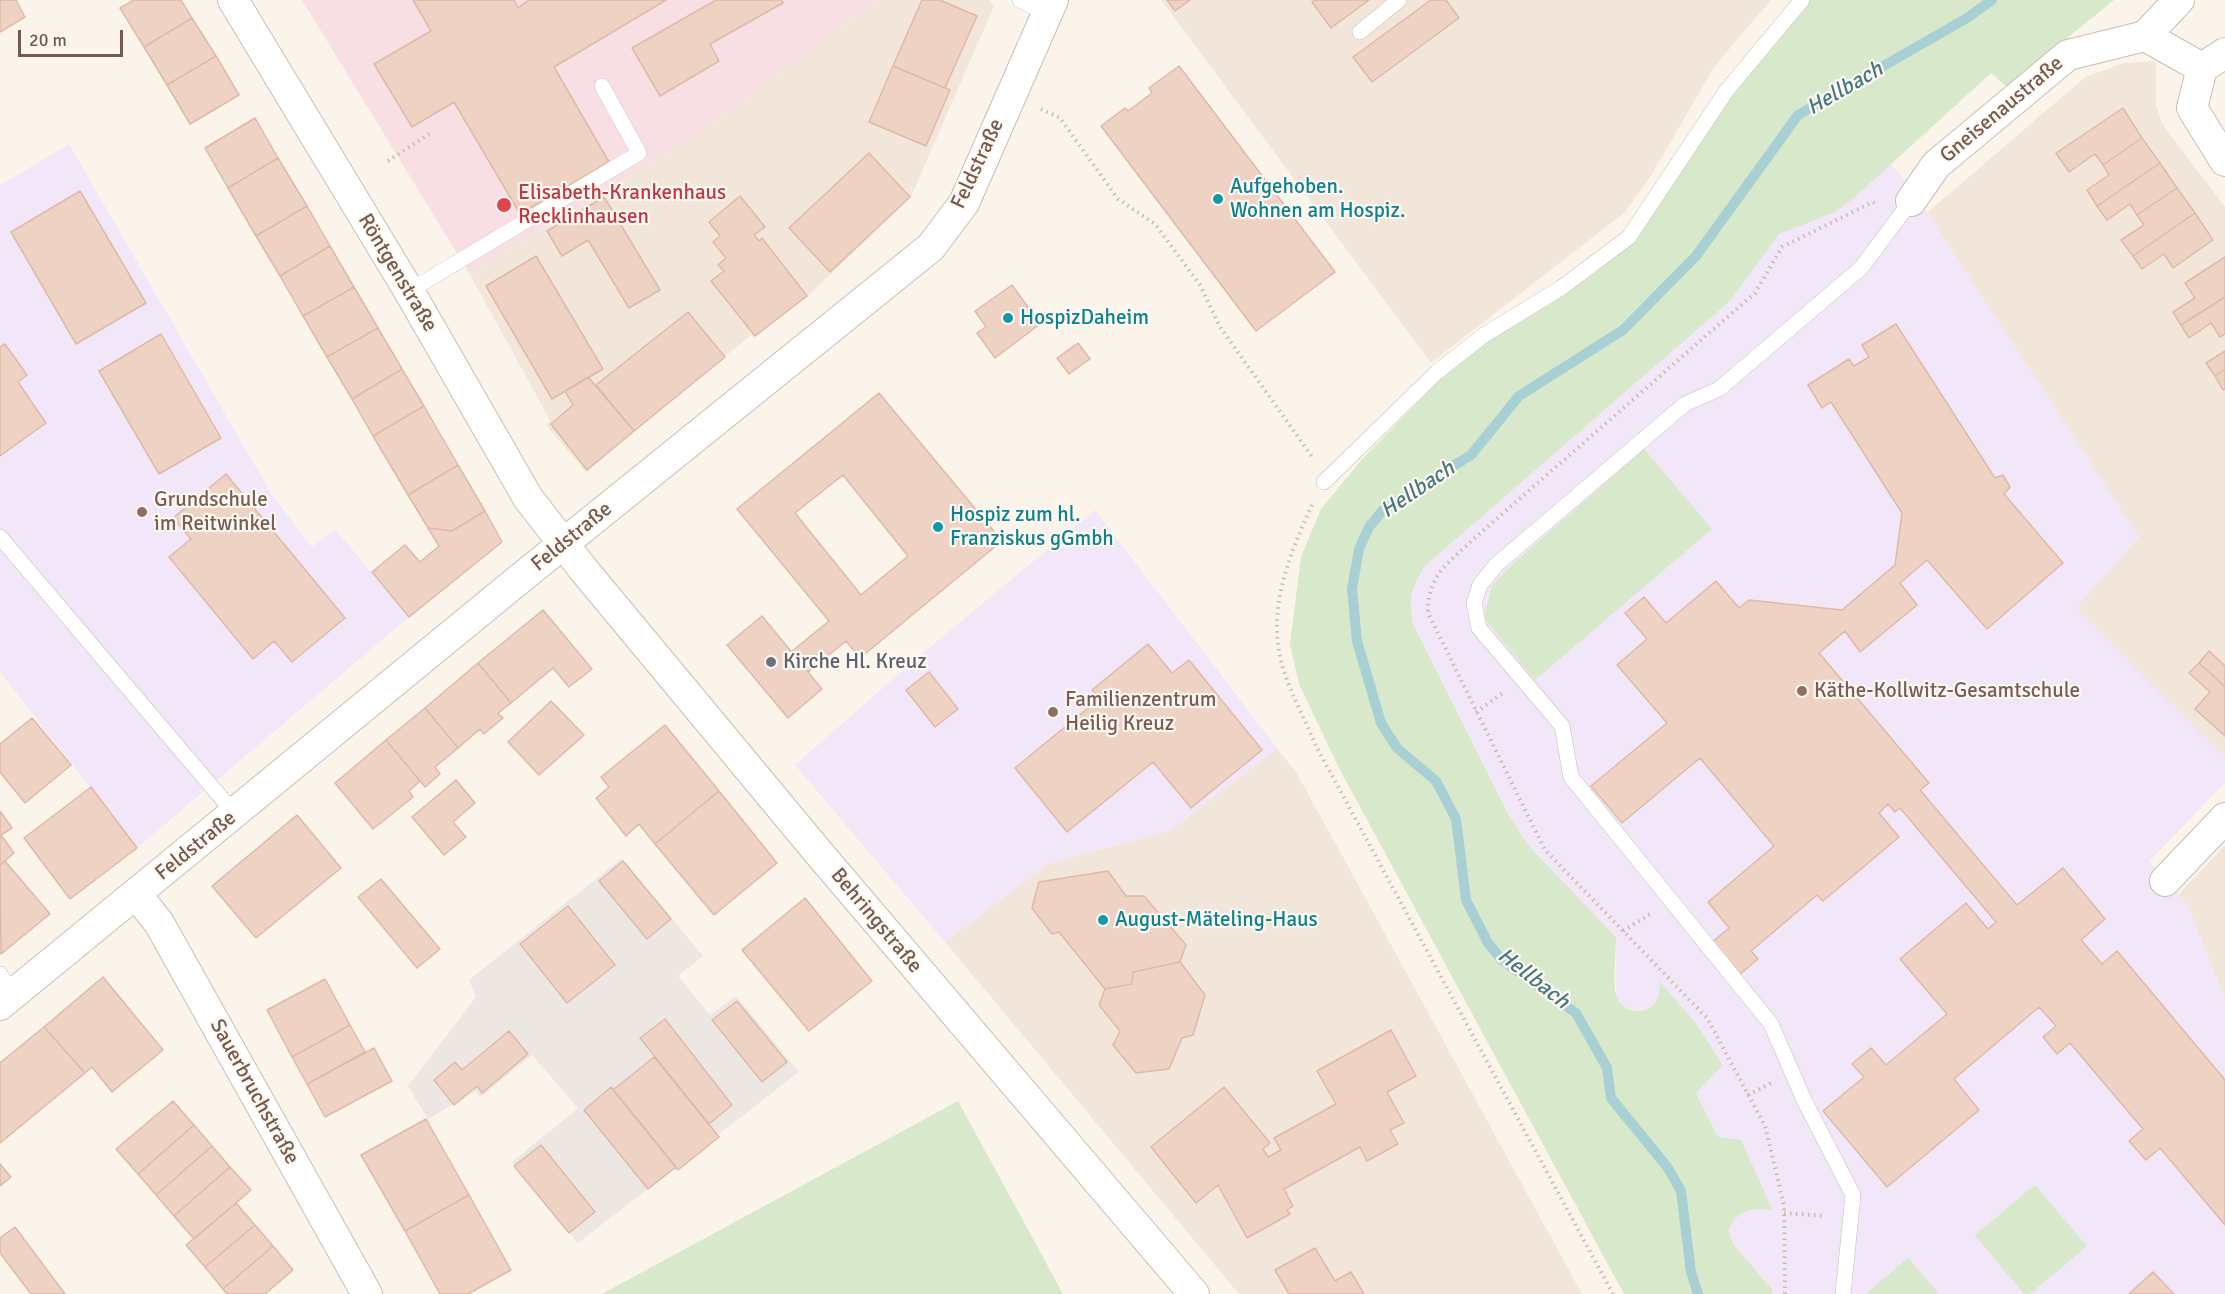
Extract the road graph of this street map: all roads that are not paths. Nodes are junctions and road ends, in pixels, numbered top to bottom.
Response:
1 (233, 0) edge
2 (1400, 0) edge
3 (1802, 0) edge
4 (2179, 0) edge
5 (1039, 4) edge
6 (1360, 32) dead end
7 (2145, 36) junction
8 (2214, 60) edge
9 (602, 86) dead end
10 (2225, 161) edge
11 (1904, 210) joint
12 (409, 291) junction
13 (1324, 482) road end
14 (0, 537) edge
15 (564, 544) junction
16 (235, 814) junction
17 (2225, 818) edge
18 (2165, 882) dead end
19 (136, 894) junction
20 (5, 991) edge
21 (367, 1294) edge
22 (1194, 1294) edge
23 (1843, 1294) edge

1 - 12 street, Röntgenstraße
2 - 6 lane
3 - 13 lane
4 - 7 street
5 - 15 street, Feldstraße
7 - 8 street
7 - 11 street, Gneisenaustraße
8 - 10 street
9 - 12 lane
11 - 23 lane
12 - 15 street, Röntgenstraße
14 - 16 lane
15 - 16 street, Feldstraße
15 - 22 street, Behringstraße
16 - 19 street, Feldstraße
17 - 18 street
19 - 20 street, Feldstraße
19 - 21 street, Sauerbruchstraße

